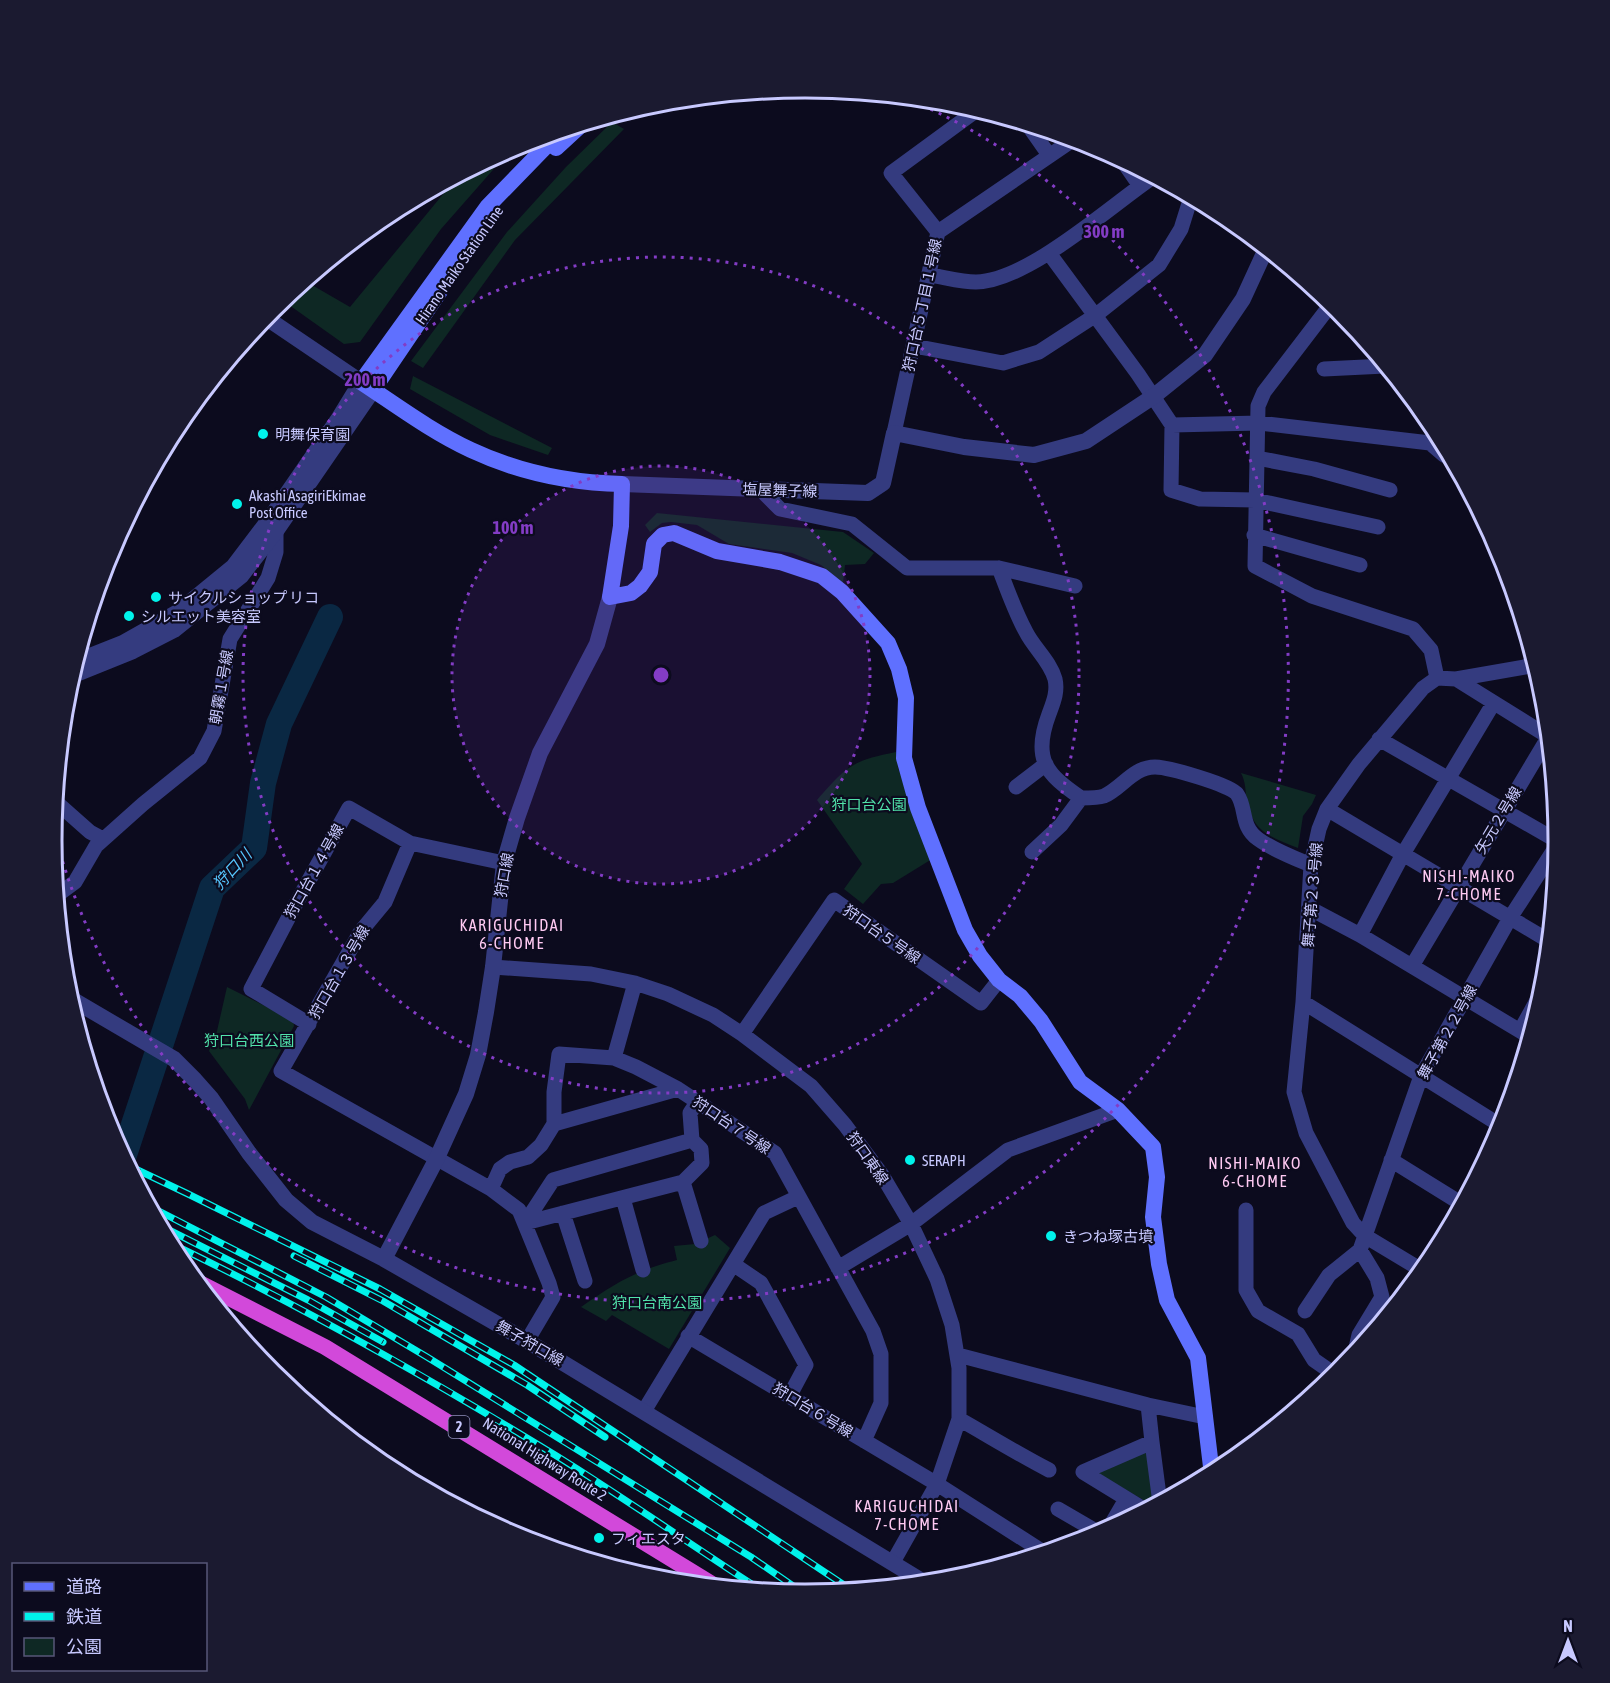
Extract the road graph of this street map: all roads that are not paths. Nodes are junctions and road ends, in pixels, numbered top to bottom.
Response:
1 (968, 116) edge
2 (1034, 134) edge
3 (568, 136) edge
4 (548, 144) edge
5 (1065, 145) edge
6 (1049, 155) junction
7 (1132, 174) edge
8 (1146, 182) edge
9 (1140, 186) junction
10 (1188, 205) edge
11 (938, 232) junction
12 (1049, 253) junction
13 (1263, 256) edge
14 (930, 275) junction
15 (1326, 311) edge
16 (1096, 315) junction
17 (273, 322) edge
18 (914, 346) junction
19 (1377, 366) edge
20 (1324, 369) dead end
21 (367, 386) junction
22 (1154, 396) junction
23 (1259, 423) junction
24 (1172, 425) junction
25 (894, 433) junction
26 (1435, 447) edge
27 (1257, 458) junction
28 (622, 484) junction
29 (761, 490) junction
30 (1390, 490) dead end
31 (1255, 500) junction
32 (1378, 527) dead end
33 (276, 531) junction
34 (1254, 535) junction
35 (1360, 565) dead end
36 (999, 568) junction
37 (1075, 586) dead end
38 (610, 597) junction
39 (85, 658) edge
40 (1527, 665) edge
41 (82, 672) edge
42 (1437, 678) junction
43 (1456, 679) junction
44 (1493, 704) junction
45 (1540, 732) edge
46 (1380, 739) junction
47 (1542, 747) edge
48 (1046, 764) junction
49 (1449, 778) junction
50 (1016, 787) dead end
51 (1081, 798) junction
52 (63, 808) edge
53 (1327, 809) junction
54 (1503, 812) junction
55 (1548, 836) edge
56 (103, 839) junction
57 (410, 843) junction
58 (1032, 852) dead end
59 (1403, 854) junction
60 (1548, 860) edge
61 (504, 863) junction
62 (1311, 866) junction
63 (1458, 887) junction
64 (63, 891) edge
65 (1309, 908) junction
66 (1510, 918) junction
67 (1360, 935) junction
68 (1542, 937) edge
69 (1412, 966) junction
70 (493, 968) junction
71 (999, 980) junction
72 (635, 982) junction
73 (1466, 998) junction
74 (1303, 1002) junction
75 (80, 1004) edge
76 (309, 1024) junction
77 (1523, 1033) edge
78 (742, 1034) junction
79 (614, 1058) junction
80 (1421, 1076) junction
81 (678, 1089) junction
82 (698, 1101) junction
83 (1118, 1110) junction
84 (1494, 1121) edge
85 (554, 1124) junction
86 (692, 1140) junction
87 (436, 1160) junction
88 (1391, 1160) junction
89 (683, 1182) junction
90 (491, 1189) junction
91 (798, 1197) junction
92 (623, 1198) junction
93 (1456, 1200) edge
94 (1246, 1210) dead end
95 (564, 1213) junction
96 (525, 1223) junction
97 (911, 1224) junction
98 (701, 1241) dead end
99 (1362, 1243) junction
100 (384, 1259) junction
101 (733, 1264) junction
102 (838, 1268) junction
103 (1414, 1268) edge
104 (643, 1270) dead end
105 (585, 1281) dead end
106 (211, 1289) edge
107 (1305, 1311) dead end
108 (688, 1336) junction
109 (1358, 1338) edge
110 (527, 1341) junction
111 (958, 1355) junction
112 (1328, 1370) edge
113 (790, 1395) junction
114 (1148, 1405) junction
115 (644, 1411) junction
116 (1205, 1416) junction
117 (959, 1419) junction
118 (864, 1441) junction
119 (1152, 1442) junction
120 (1211, 1464) edge
121 (1049, 1470) dead end
122 (937, 1484) junction
123 (1159, 1495) edge
124 (1126, 1499) junction
125 (1138, 1506) edge
126 (1058, 1509) dead end
127 (1116, 1516) edge
128 (1090, 1528) edge
129 (1037, 1548) edge
130 (893, 1562) junction
131 (916, 1577) edge
132 (702, 1578) edge

1 - 11 street
2 - 6 street
3 - 21 main road, Hirano Maiko Station Line
4 - 21 main road, Hirano Maiko Station Line
5 - 6 street, 狩口台５丁目１号線
6 - 11 street, 狩口台５丁目１号線
7 - 9 street
8 - 9 street
9 - 12 street
10 - 16 street
11 - 14 street, 狩口台５丁目１号線
12 - 14 street
12 - 16 street
13 - 22 street
14 - 18 street, 狩口台５丁目１号線
15 - 23 street
16 - 18 street
16 - 22 street
17 - 21 street
18 - 25 street, 狩口台５丁目１号線
19 - 20 street
21 - 28 main road
21 - 33 street
21 - 39 street
22 - 24 street
22 - 25 street
23 - 24 street
23 - 26 street
23 - 27 street
24 - 31 street
25 - 29 street, 塩屋舞子線
27 - 30 street
27 - 31 street
28 - 29 street, 塩屋舞子線
28 - 38 main road
29 - 36 street
31 - 32 street
31 - 34 street
33 - 41 street
33 - 56 street, 朝霧１号線
34 - 35 street
34 - 42 street
36 - 37 street
36 - 48 street
38 - 61 street, 狩口線
38 - 71 main road
40 - 43 street
42 - 43 street
42 - 46 street, 舞子第２３号線
43 - 44 street
44 - 45 street
44 - 49 street
46 - 49 street
46 - 53 street, 舞子第２３号線
47 - 54 street, 矢元２号線
48 - 50 street
48 - 51 street
49 - 54 street
49 - 59 street
51 - 58 street
51 - 62 street
52 - 56 street
53 - 59 street
53 - 62 street, 舞子第２３号線
54 - 55 street
54 - 63 street, 矢元２号線
56 - 64 street, 朝霧１号線
57 - 61 street, 狩口台１４号線
57 - 76 street, 狩口台１３号線
57 - 76 street, 狩口台１４号線
59 - 63 street
59 - 67 street
60 - 66 street, 舞子第２２号線
61 - 70 street, 狩口線
62 - 65 street, 舞子第２３号線
63 - 66 street
63 - 69 street, 矢元２号線
65 - 67 street
65 - 74 street, 舞子第２３号線
66 - 68 street
66 - 73 street, 舞子第２２号線
67 - 69 street
69 - 73 street
70 - 72 street, 狩口東線
70 - 87 street, 狩口線
71 - 78 street, 狩口台５号線
71 - 83 main road
72 - 78 street, 狩口東線
72 - 79 street
73 - 77 street
73 - 80 street, 舞子第２２号線
74 - 80 street
74 - 99 street, 舞子第２３号線
75 - 100 street, 舞子狩口線
76 - 87 street, 狩口台１３号線
78 - 97 street, 狩口東線
79 - 81 street, 狩口台７号線
79 - 85 street, 狩口台７号線
80 - 84 street
80 - 88 street, 舞子第２２号線
81 - 82 street, 狩口台７号線
81 - 85 street
82 - 86 street
82 - 91 street, 狩口台７号線
83 - 97 street
83 - 116 main road
85 - 90 street
86 - 89 street
86 - 96 street
87 - 90 street
87 - 100 street, 狩口線
88 - 93 street
88 - 99 street, 舞子第２２号線
89 - 92 street
89 - 98 street
90 - 96 street
91 - 101 street
91 - 102 street, 狩口台７号線
92 - 95 street
92 - 104 street
94 - 112 street
95 - 96 street
95 - 105 street
96 - 110 street
97 - 102 street
97 - 111 street, 狩口東線
99 - 103 street
99 - 107 street
99 - 109 street, 舞子第２３号線
100 - 110 street, 舞子狩口線
101 - 108 street
101 - 113 street
102 - 118 street, 狩口台７号線
106 - 132 highway, National Highway Route 2 / 2
108 - 113 street, 狩口台６号線
108 - 115 street
110 - 115 street, 舞子狩口線
111 - 114 street
111 - 117 street, 狩口東線
113 - 118 street, 狩口台６号線
114 - 116 street
114 - 119 street
115 - 130 street, 舞子狩口線
116 - 120 main road
117 - 121 street
117 - 122 street, 狩口東線
118 - 122 street, 狩口台６号線
119 - 123 street
119 - 124 street
122 - 129 street, 狩口台６号線
122 - 130 street, 狩口東線
124 - 125 street
124 - 127 street
126 - 128 street
130 - 131 street, 舞子狩口線

